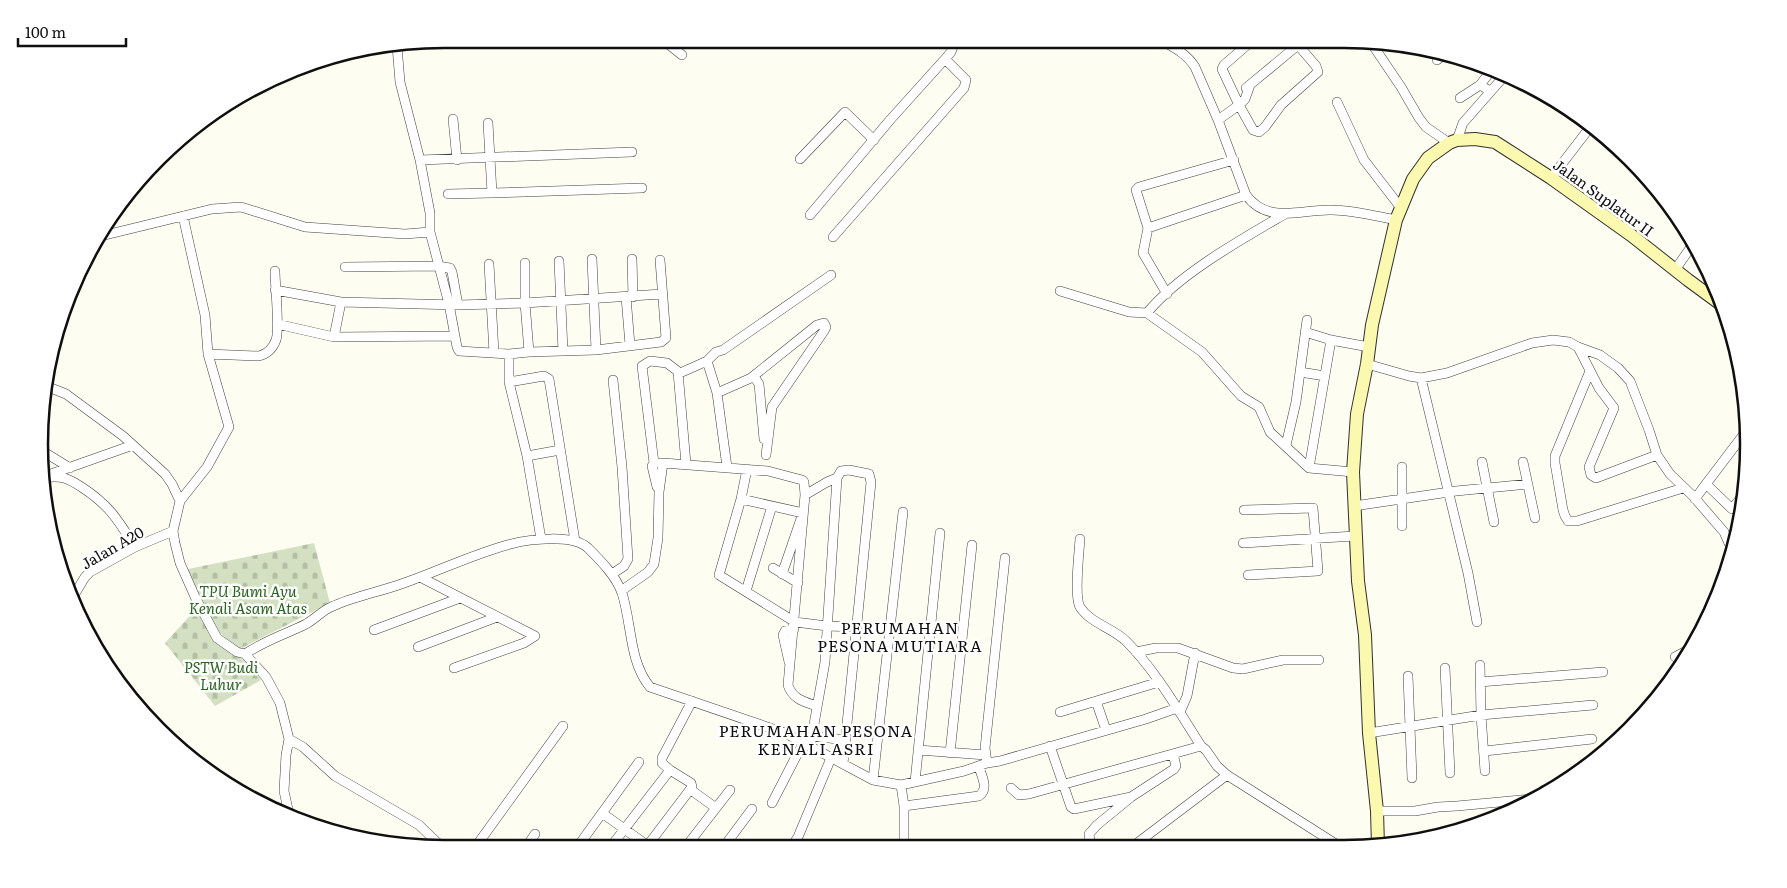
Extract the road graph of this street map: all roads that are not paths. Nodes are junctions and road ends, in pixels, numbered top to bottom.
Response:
1 (673, 48) edge
2 (952, 48) edge
3 (1174, 48) edge
4 (1244, 48) edge
5 (1290, 48) edge
6 (1301, 48) edge
7 (1375, 49) edge
8 (398, 50) edge
9 (682, 55) dead end
10 (945, 59) junction
11 (1488, 75) edge
12 (1500, 80) edge
13 (1480, 85) junction
14 (1490, 91) junction
15 (1460, 98) dead end
16 (1238, 101) junction
17 (1337, 102) dead end
18 (453, 119) dead end
19 (1218, 120) junction
20 (488, 123) dead end
21 (1587, 131) edge
22 (874, 140) junction
23 (1453, 142) junction
24 (632, 152) dead end
25 (489, 158) junction
26 (800, 159) dead end
27 (420, 160) junction
28 (457, 160) junction
29 (1234, 160) junction
30 (1551, 178) junction
31 (642, 188) dead end
32 (492, 193) junction
33 (448, 194) dead end
34 (1246, 196) junction
35 (1401, 208) junction
36 (1286, 214) junction
37 (810, 215) dead end
38 (183, 216) junction
39 (1396, 220) junction
40 (1148, 228) junction
41 (430, 232) junction
42 (107, 235) edge
43 (834, 237) dead end
44 (1689, 250) edge
45 (632, 258) dead end
46 (592, 259) dead end
47 (660, 260) dead end
48 (559, 261) dead end
49 (525, 263) dead end
50 (489, 264) dead end
51 (438, 266) junction
52 (345, 267) dead end
53 (1675, 270) junction
54 (275, 271) dead end
55 (831, 275) dead end
56 (275, 290) junction
57 (1060, 291) dead end
58 (662, 294) junction
59 (1167, 294) junction
60 (629, 297) junction
61 (1711, 297) edge
62 (593, 299) junction
63 (560, 301) junction
64 (340, 302) junction
65 (525, 303) junction
66 (491, 304) junction
67 (453, 305) junction
68 (1147, 313) junction
69 (1307, 320) dead end
70 (277, 324) junction
71 (1305, 332) junction
72 (334, 336) junction
73 (455, 336) junction
74 (1331, 340) junction
75 (630, 345) junction
76 (1369, 347) junction
77 (1578, 347) junction
78 (596, 350) junction
79 (563, 351) junction
80 (529, 352) junction
81 (494, 353) junction
82 (208, 354) junction
83 (509, 354) junction
84 (707, 361) junction
85 (1367, 364) junction
86 (1590, 371) junction
87 (678, 372) junction
88 (1300, 372) junction
89 (1324, 376) junction
90 (751, 378) junction
91 (1421, 378) junction
92 (613, 380) dead end
93 (509, 382) junction
94 (52, 388) edge
95 (717, 393) junction
96 (1740, 439) edge
97 (133, 445) junction
98 (1286, 445) junction
99 (560, 450) junction
100 (48, 454) edge
101 (766, 455) junction
102 (1657, 455) junction
103 (527, 456) junction
104 (1482, 462) dead end
105 (1523, 462) dead end
106 (658, 463) junction
107 (686, 464) junction
108 (727, 467) junction
109 (1402, 467) dead end
110 (70, 468) junction
111 (1309, 468) junction
112 (747, 469) junction
113 (768, 471) junction
114 (1353, 472) junction
115 (49, 476) edge
116 (49, 477) edge
117 (837, 478) junction
118 (1706, 484) junction
119 (1529, 486) junction
120 (1684, 488) junction
121 (1487, 490) junction
122 (1449, 493) junction
123 (805, 495) junction
124 (741, 499) junction
125 (1695, 499) junction
126 (1401, 500) junction
127 (180, 501) junction
128 (772, 506) junction
129 (1354, 506) junction
130 (1734, 506) edge
131 (1244, 510) dead end
132 (903, 512) dead end
133 (803, 513) junction
134 (1535, 518) dead end
135 (1494, 522) dead end
136 (1402, 526) dead end
137 (173, 531) junction
138 (940, 533) dead end
139 (1355, 536) junction
140 (1315, 538) junction
141 (541, 539) junction
142 (1080, 539) dead end
143 (1728, 540) edge
144 (575, 541) junction
145 (1243, 543) dead end
146 (972, 545) dead end
147 (135, 547) junction
148 (1005, 558) dead end
149 (773, 568) dead end
150 (612, 574) junction
151 (782, 574) junction
152 (1248, 575) dead end
153 (420, 577) junction
154 (798, 583) junction
155 (76, 591) edge
156 (622, 591) junction
157 (746, 591) junction
158 (460, 598) junction
159 (497, 617) junction
160 (1477, 622) dead end
161 (794, 625) junction
162 (827, 626) junction
163 (857, 627) junction
164 (374, 630) dead end
165 (418, 647) dead end
166 (1136, 652) junction
167 (245, 654) junction
168 (1195, 654) junction
169 (1678, 655) edge
170 (1675, 657) dead end
171 (1319, 660) dead end
172 (1480, 666) dead end
173 (454, 668) dead end
174 (1445, 668) dead end
175 (1603, 672) dead end
176 (1408, 676) dead end
177 (1158, 682) junction
178 (1480, 682) junction
179 (692, 701) junction
180 (1096, 701) junction
181 (1594, 705) dead end
182 (817, 706) junction
183 (1178, 710) junction
184 (1060, 712) dead end
185 (1481, 715) junction
186 (1446, 720) junction
187 (563, 726) dead end
188 (1410, 726) junction
189 (1106, 730) junction
190 (1369, 733) junction
191 (812, 736) junction
192 (289, 739) junction
193 (1592, 739) dead end
194 (846, 740) junction
195 (807, 745) junction
196 (1050, 746) junction
197 (1201, 746) junction
198 (918, 750) junction
199 (1485, 751) junction
200 (950, 753) junction
201 (1173, 754) junction
202 (831, 758) junction
203 (638, 762) dead end
204 (984, 762) junction
205 (843, 764) junction
206 (670, 770) junction
207 (1485, 771) dead end
208 (1450, 773) dead end
209 (1228, 775) junction
210 (1412, 778) dead end
211 (873, 780) junction
212 (915, 782) junction
213 (1063, 784) junction
214 (901, 785) junction
215 (1011, 788) dead end
216 (691, 790) junction
217 (730, 790) dead end
218 (1131, 797) junction
219 (1517, 800) edge
220 (772, 803) dead end
221 (904, 806) junction
222 (288, 808) edge
223 (716, 808) junction
224 (752, 808) dead end
225 (1377, 811) junction
226 (602, 813) junction
227 (623, 829) junction
228 (535, 834) dead end
229 (1378, 839) edge
230 (434, 840) edge
231 (481, 840) edge
232 (531, 840) edge
233 (582, 840) edge
234 (615, 840) edge
235 (638, 840) edge
236 (653, 840) edge
237 (691, 840) edge
238 (729, 840) edge
239 (796, 840) edge
240 (904, 840) edge
241 (1090, 840) edge
242 (1141, 840) edge
243 (1330, 840) edge

1 - 9 street
2 - 10 street
3 - 19 street
4 - 16 street
5 - 16 street
6 - 16 street
7 - 23 street
8 - 27 street
10 - 22 street
10 - 43 street
11 - 13 street
12 - 14 street
13 - 14 street
13 - 15 street
14 - 23 street
16 - 19 street
17 - 35 street
18 - 28 street
19 - 29 street
20 - 25 street
21 - 30 street
22 - 26 street
22 - 37 street
23 - 30 street, Jalan Suplatur II
23 - 35 street
24 - 25 street
25 - 28 street
25 - 32 street
27 - 28 street
27 - 41 street
29 - 34 street
29 - 40 street
30 - 53 street, Jalan Suplatur II
31 - 32 street
32 - 33 street
34 - 36 street
34 - 40 street
35 - 39 street
36 - 39 street
36 - 59 street
38 - 41 street
38 - 42 street
38 - 82 street
39 - 76 street
40 - 59 street
41 - 51 street
44 - 53 street
45 - 60 street
46 - 62 street
47 - 58 street
48 - 63 street
49 - 65 street
50 - 66 street
51 - 52 street
51 - 67 street
53 - 61 street, Jalan Suplatur II
54 - 56 street
55 - 84 street
56 - 64 street
56 - 70 street
57 - 68 street
58 - 60 street
58 - 75 street
59 - 68 street
60 - 62 street
60 - 75 street
62 - 63 street
62 - 78 street
63 - 65 street
63 - 79 street
64 - 67 street
64 - 72 street
65 - 66 street
65 - 80 street
66 - 67 street
66 - 81 street
67 - 73 street
68 - 98 street
69 - 71 street
70 - 72 street
70 - 82 street
71 - 74 street
71 - 88 street
72 - 73 street
73 - 81 street
74 - 76 street
74 - 89 street
75 - 78 street
76 - 85 street
77 - 86 street
77 - 91 street
77 - 102 street
78 - 79 street
79 - 80 street
80 - 83 street
81 - 83 street
82 - 127 street
83 - 93 street
84 - 87 street
84 - 95 street
85 - 91 street
85 - 114 street
86 - 102 street
86 - 120 street
87 - 106 street
87 - 107 street
88 - 89 street
88 - 98 street
89 - 111 street
90 - 95 street
90 - 101 street
90 - 101 street
91 - 122 street
92 - 150 street
93 - 99 street
93 - 103 street
94 - 97 street
95 - 108 street
96 - 118 street
97 - 110 street
97 - 127 street
98 - 111 street
99 - 103 street
99 - 144 street
100 - 110 street
101 - 113 street
102 - 120 street
103 - 141 street
104 - 121 street
105 - 119 street
106 - 107 street
106 - 156 street
107 - 108 street
108 - 112 street
109 - 126 street
110 - 115 street
111 - 114 street
112 - 113 street
112 - 124 street
113 - 123 street
114 - 129 street
116 - 147 street
117 - 123 street
117 - 162 street
117 - 163 street
118 - 125 street
118 - 130 street
119 - 121 street
119 - 134 street
120 - 125 street
121 - 122 street
121 - 135 street
122 - 126 street
122 - 160 street
123 - 133 street
124 - 128 street
124 - 157 street
125 - 143 street
126 - 129 street
126 - 136 street
127 - 137 street
128 - 133 street
128 - 157 street
129 - 139 street
131 - 140 street
132 - 211 street
133 - 151 street
133 - 154 street
137 - 147 street, Jalan A20
137 - 167 street
138 - 198 street
139 - 140 street
139 - 190 street
140 - 145 street
140 - 152 street
141 - 144 street
141 - 153 street
142 - 166 street
144 - 150 street
146 - 200 street
147 - 155 street, Jalan A20
148 - 204 street
149 - 151 street
150 - 156 street
151 - 154 street
153 - 158 street
153 - 167 street
154 - 161 street
156 - 179 street
157 - 161 street
158 - 159 street
158 - 164 street
159 - 165 street
159 - 173 street
161 - 162 street
161 - 182 street
162 - 163 street
162 - 182 street
163 - 194 street
166 - 168 street
166 - 177 street
167 - 192 street
168 - 171 street
168 - 183 street
169 - 170 street
172 - 178 street
174 - 186 street
175 - 178 street
176 - 188 street
177 - 180 street
177 - 183 street
178 - 185 street
179 - 195 street
179 - 206 street
180 - 184 street
180 - 189 street
181 - 185 street
182 - 191 street
183 - 189 street
183 - 197 street
185 - 186 street
185 - 199 street
186 - 188 street
186 - 208 street
187 - 231 street
188 - 190 street
188 - 210 street
189 - 196 street
190 - 225 street
191 - 194 street
191 - 195 street
192 - 222 street
192 - 230 street
193 - 199 street
194 - 205 street
195 - 202 street
195 - 220 street
196 - 204 street
196 - 213 street
197 - 201 street
197 - 209 street
198 - 200 street
198 - 212 street
199 - 207 street
200 - 204 street
201 - 213 street
201 - 218 street
202 - 205 street
202 - 239 street
203 - 226 street
204 - 212 street
204 - 221 street
205 - 211 street
206 - 216 street
206 - 227 street
209 - 242 street
209 - 243 street
211 - 214 street
212 - 214 street
213 - 215 street
213 - 218 street
214 - 221 street
216 - 223 street
216 - 236 street
217 - 223 street
218 - 241 street
219 - 225 street
221 - 240 street
223 - 237 street
224 - 238 street
225 - 229 street
226 - 227 street
226 - 233 street
227 - 234 street
227 - 235 street
228 - 232 street

